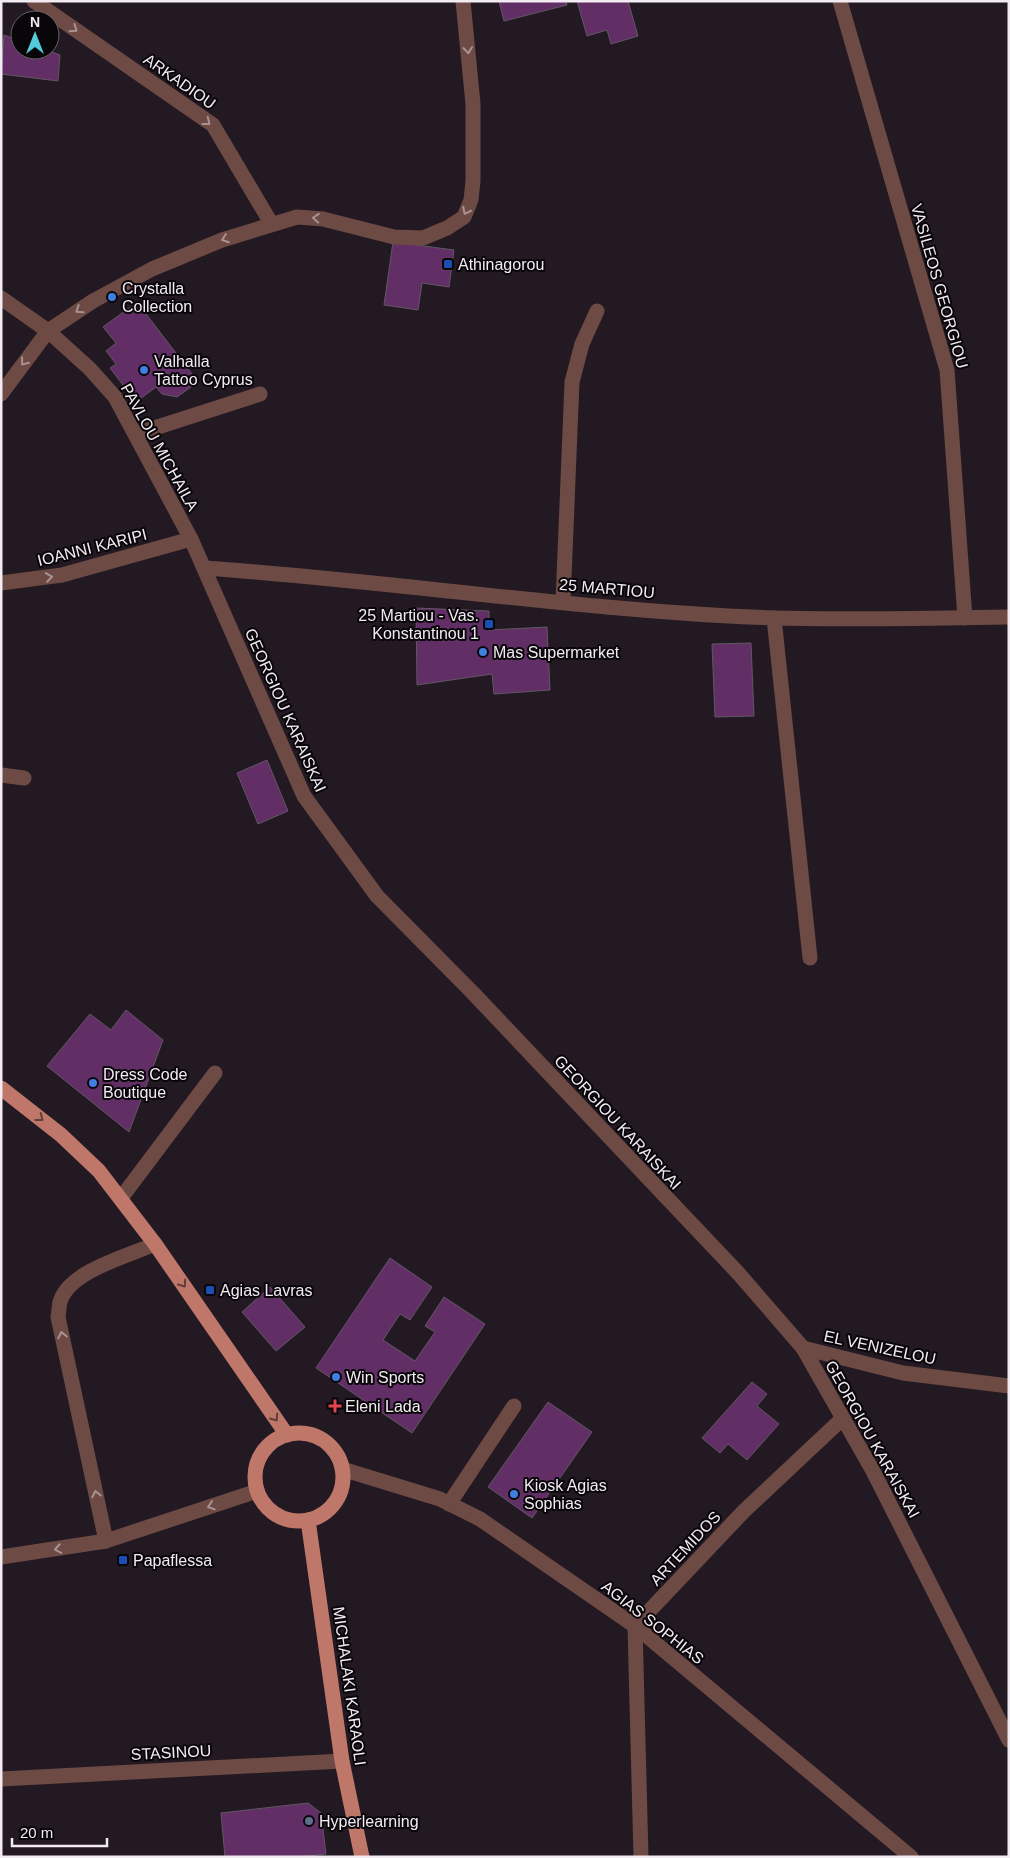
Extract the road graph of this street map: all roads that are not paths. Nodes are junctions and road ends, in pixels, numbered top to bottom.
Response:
1 (34, 1) edge
2 (463, 1) edge
3 (840, 1) edge
4 (271, 223) junction
5 (1, 298) edge
6 (597, 311) dead end
7 (48, 331) junction
8 (1, 394) edge
9 (260, 394) dead end
10 (136, 434) junction
11 (191, 539) junction
12 (204, 568) junction
13 (1, 583) edge
14 (563, 602) junction
15 (1009, 617) edge
16 (774, 618) junction
17 (966, 618) junction
18 (1, 775) edge
19 (24, 778) dead end
20 (810, 958) dead end
21 (215, 1073) dead end
22 (1, 1088) edge
23 (121, 1198) junction
24 (155, 1244) junction
25 (803, 1348) junction
26 (1009, 1386) edge
27 (514, 1406) dead end
28 (842, 1419) junction
29 (287, 1435) junction
30 (342, 1469) junction
31 (257, 1491) junction
32 (449, 1504) junction
33 (308, 1520) junction
34 (106, 1541) junction
35 (1, 1557) edge
36 (635, 1626) junction
37 (1009, 1740) edge
38 (342, 1761) junction
39 (1, 1779) edge
40 (362, 1857) edge
41 (641, 1857) edge
42 (911, 1857) edge

1 -> 4 street, ARKADIOU
2 -> 4 street
3 - 17 street, VASILEOS GEORGIOU
4 -> 7 street
5 - 7 street, PAVLOU MICHAILA
6 - 14 street
7 -> 8 street
7 - 10 street, PAVLOU MICHAILA
9 - 10 street
10 - 11 street, PAVLOU MICHAILA
11 - 12 street, GEORGIOU KARAISKAI
13 -> 11 street, IOANNI KARIPI
12 - 14 street, 25 MARTIOU
12 - 25 street, GEORGIOU KARAISKAI
14 - 16 street, 25 MARTIOU
15 - 17 street, 25 MARTIOU
16 - 17 street, 25 MARTIOU
16 - 20 street
18 - 19 street
21 - 23 street
22 -> 23 main road
23 - 24 main road
24 -> 29 main road
34 -> 24 street
25 - 26 street, EL VENIZELOU
25 - 28 street, GEORGIOU KARAISKAI
27 - 32 street
28 - 36 street, ARTEMIDOS
28 - 37 street, GEORGIOU KARAISKAI
29 - 30 main road
29 - 31 main road
30 - 32 street, AGIAS SOPHIAS
30 - 33 main road
31 - 33 main road
31 -> 34 street
32 - 36 street, AGIAS SOPHIAS
33 - 38 main road, MICHALAKI KARAOLI
34 -> 35 street
36 - 41 street
36 - 42 street, AGIAS SOPHIAS
38 - 39 street, STASINOU
38 - 40 main road, MICHALAKI KARAOLI

